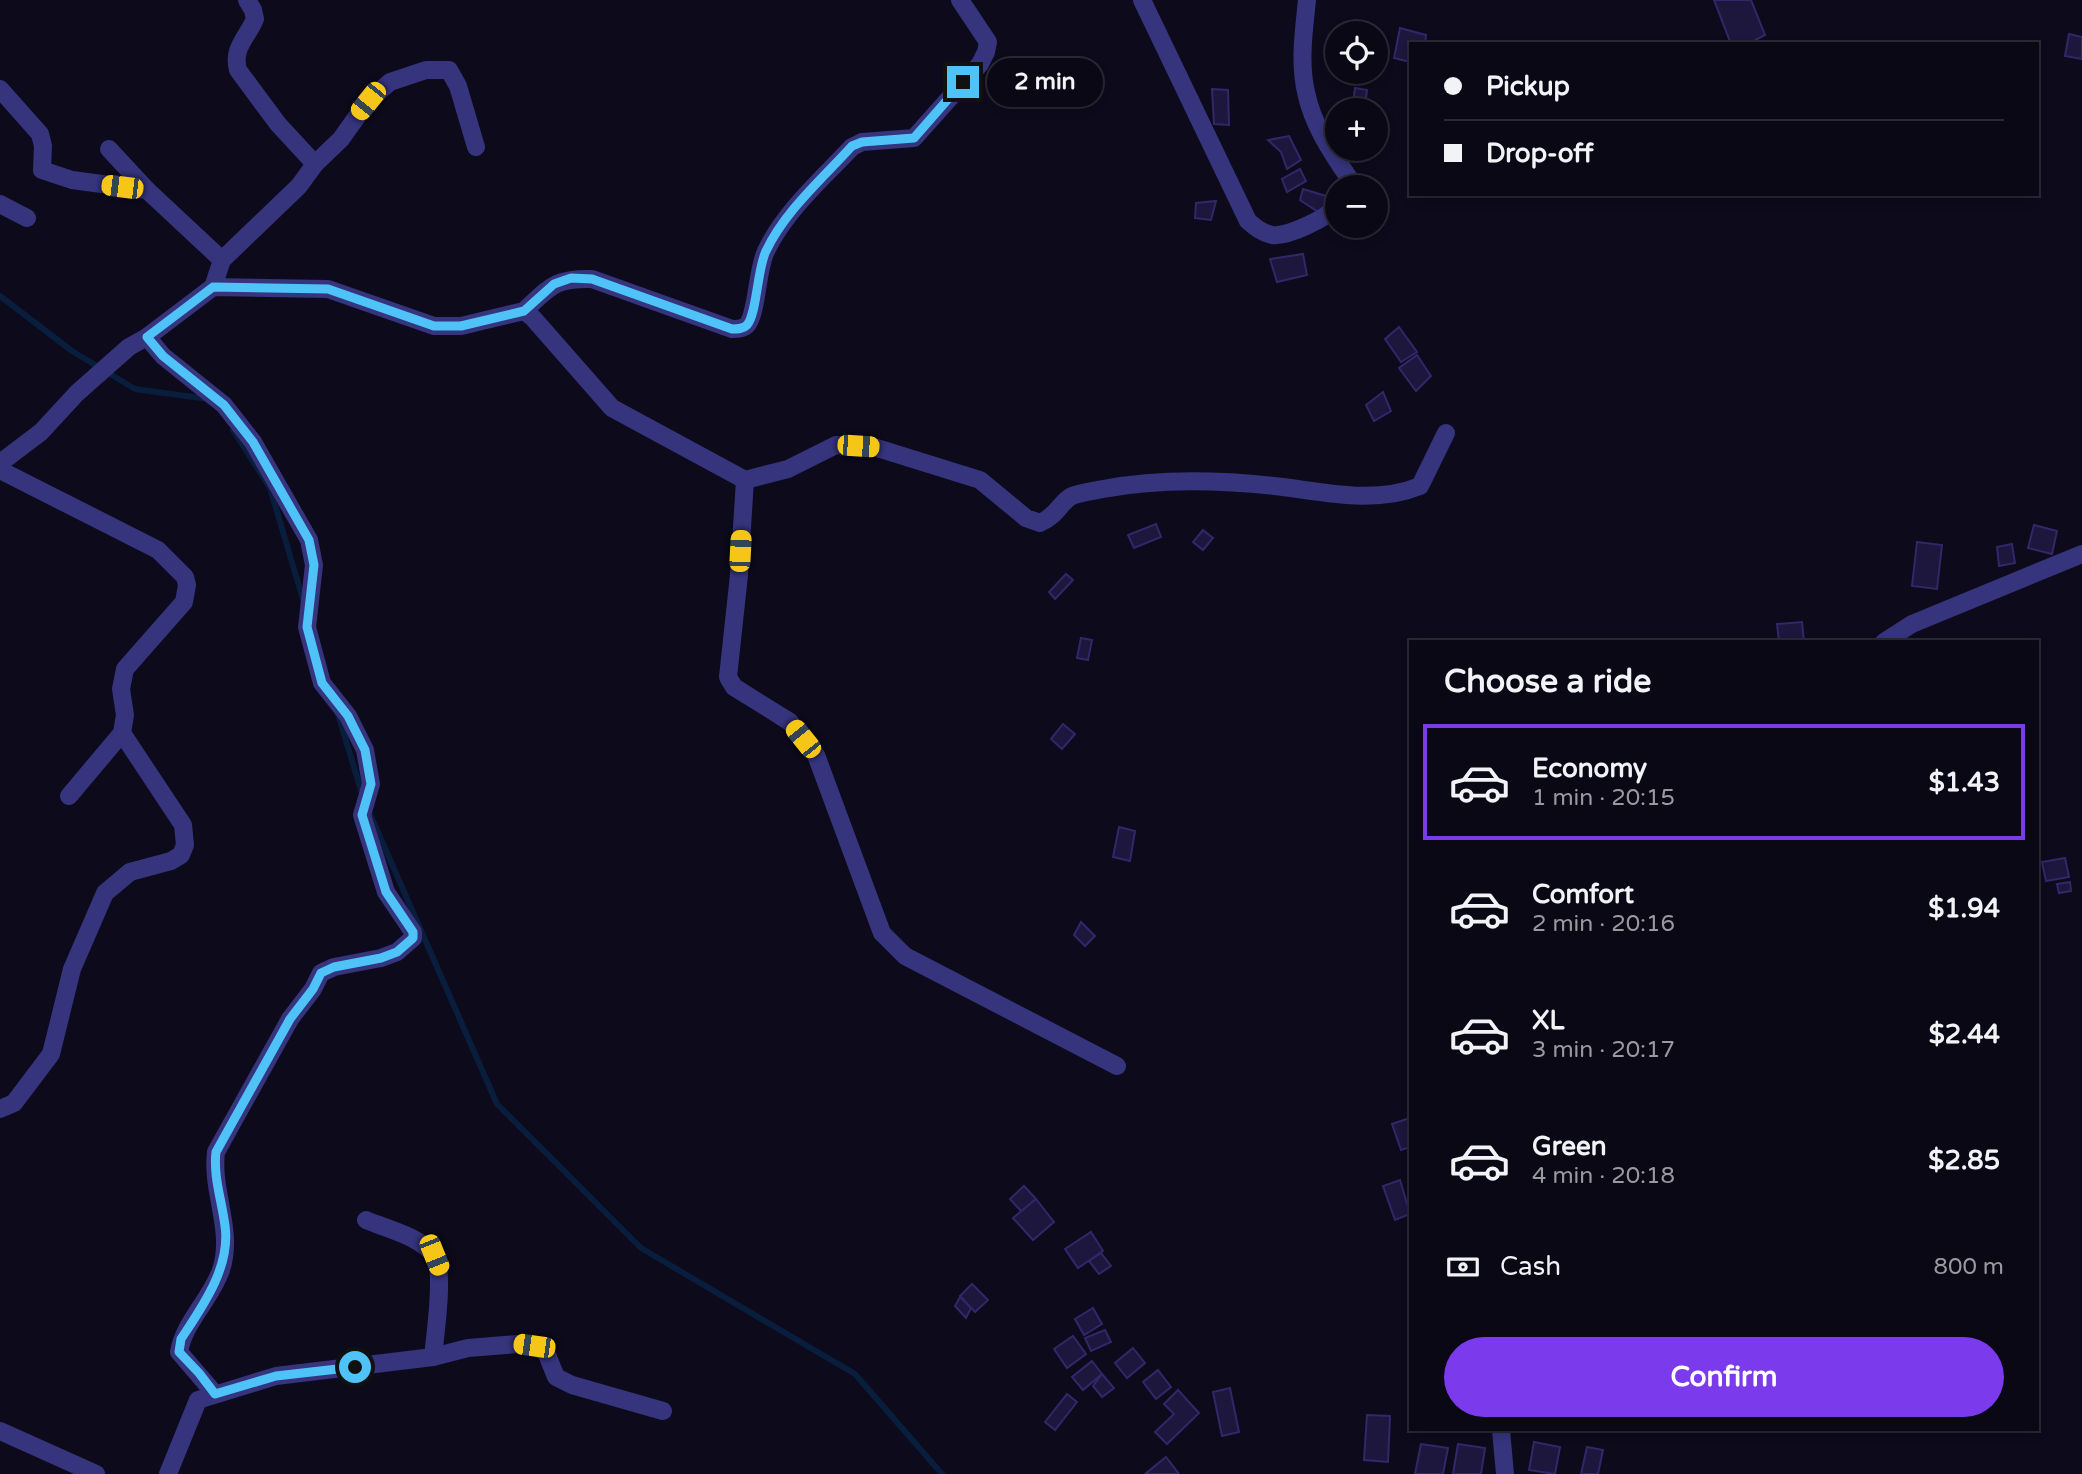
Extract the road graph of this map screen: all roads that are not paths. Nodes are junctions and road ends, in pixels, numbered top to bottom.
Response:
1 (247, 0) edge
2 (960, 0) edge
3 (1142, 0) edge
4 (1307, 0) edge
5 (0, 89) edge
6 (476, 146) dead end
7 (109, 149) dead end
8 (315, 164) junction
9 (1347, 175) edge
10 (147, 190) junction
11 (0, 204) edge
12 (1325, 216) edge
13 (27, 218) dead end
14 (222, 260) junction
15 (213, 287) junction
16 (524, 311) junction
17 (147, 337) junction
18 (1446, 433) dead end
19 (0, 463) edge
20 (0, 470) edge
21 (745, 480) junction
22 (2082, 554) edge
23 (1887, 640) edge
24 (122, 733) junction
25 (69, 796) dead end
26 (1116, 1066) dead end
27 (0, 1109) edge
28 (366, 1220) dead end
29 (433, 1357) junction
30 (215, 1394) junction
31 (663, 1411) dead end
32 (0, 1431) edge
33 (1501, 1431) edge
34 (96, 1474) edge
35 (168, 1474) edge
36 (1505, 1474) edge

1 - 8 street
2 - 16 street
3 - 12 street
4 - 9 street
5 - 10 street
6 - 8 street
7 - 10 street
8 - 14 street
10 - 14 street
11 - 13 street
14 - 15 street
15 - 16 street
15 - 17 street
16 - 21 street
17 - 19 street
17 - 30 street
18 - 21 street
20 - 24 street
21 - 26 street
22 - 23 street
24 - 25 street
24 - 27 street
28 - 29 street
29 - 30 street
29 - 31 street
30 - 35 street
32 - 34 street
33 - 36 street

